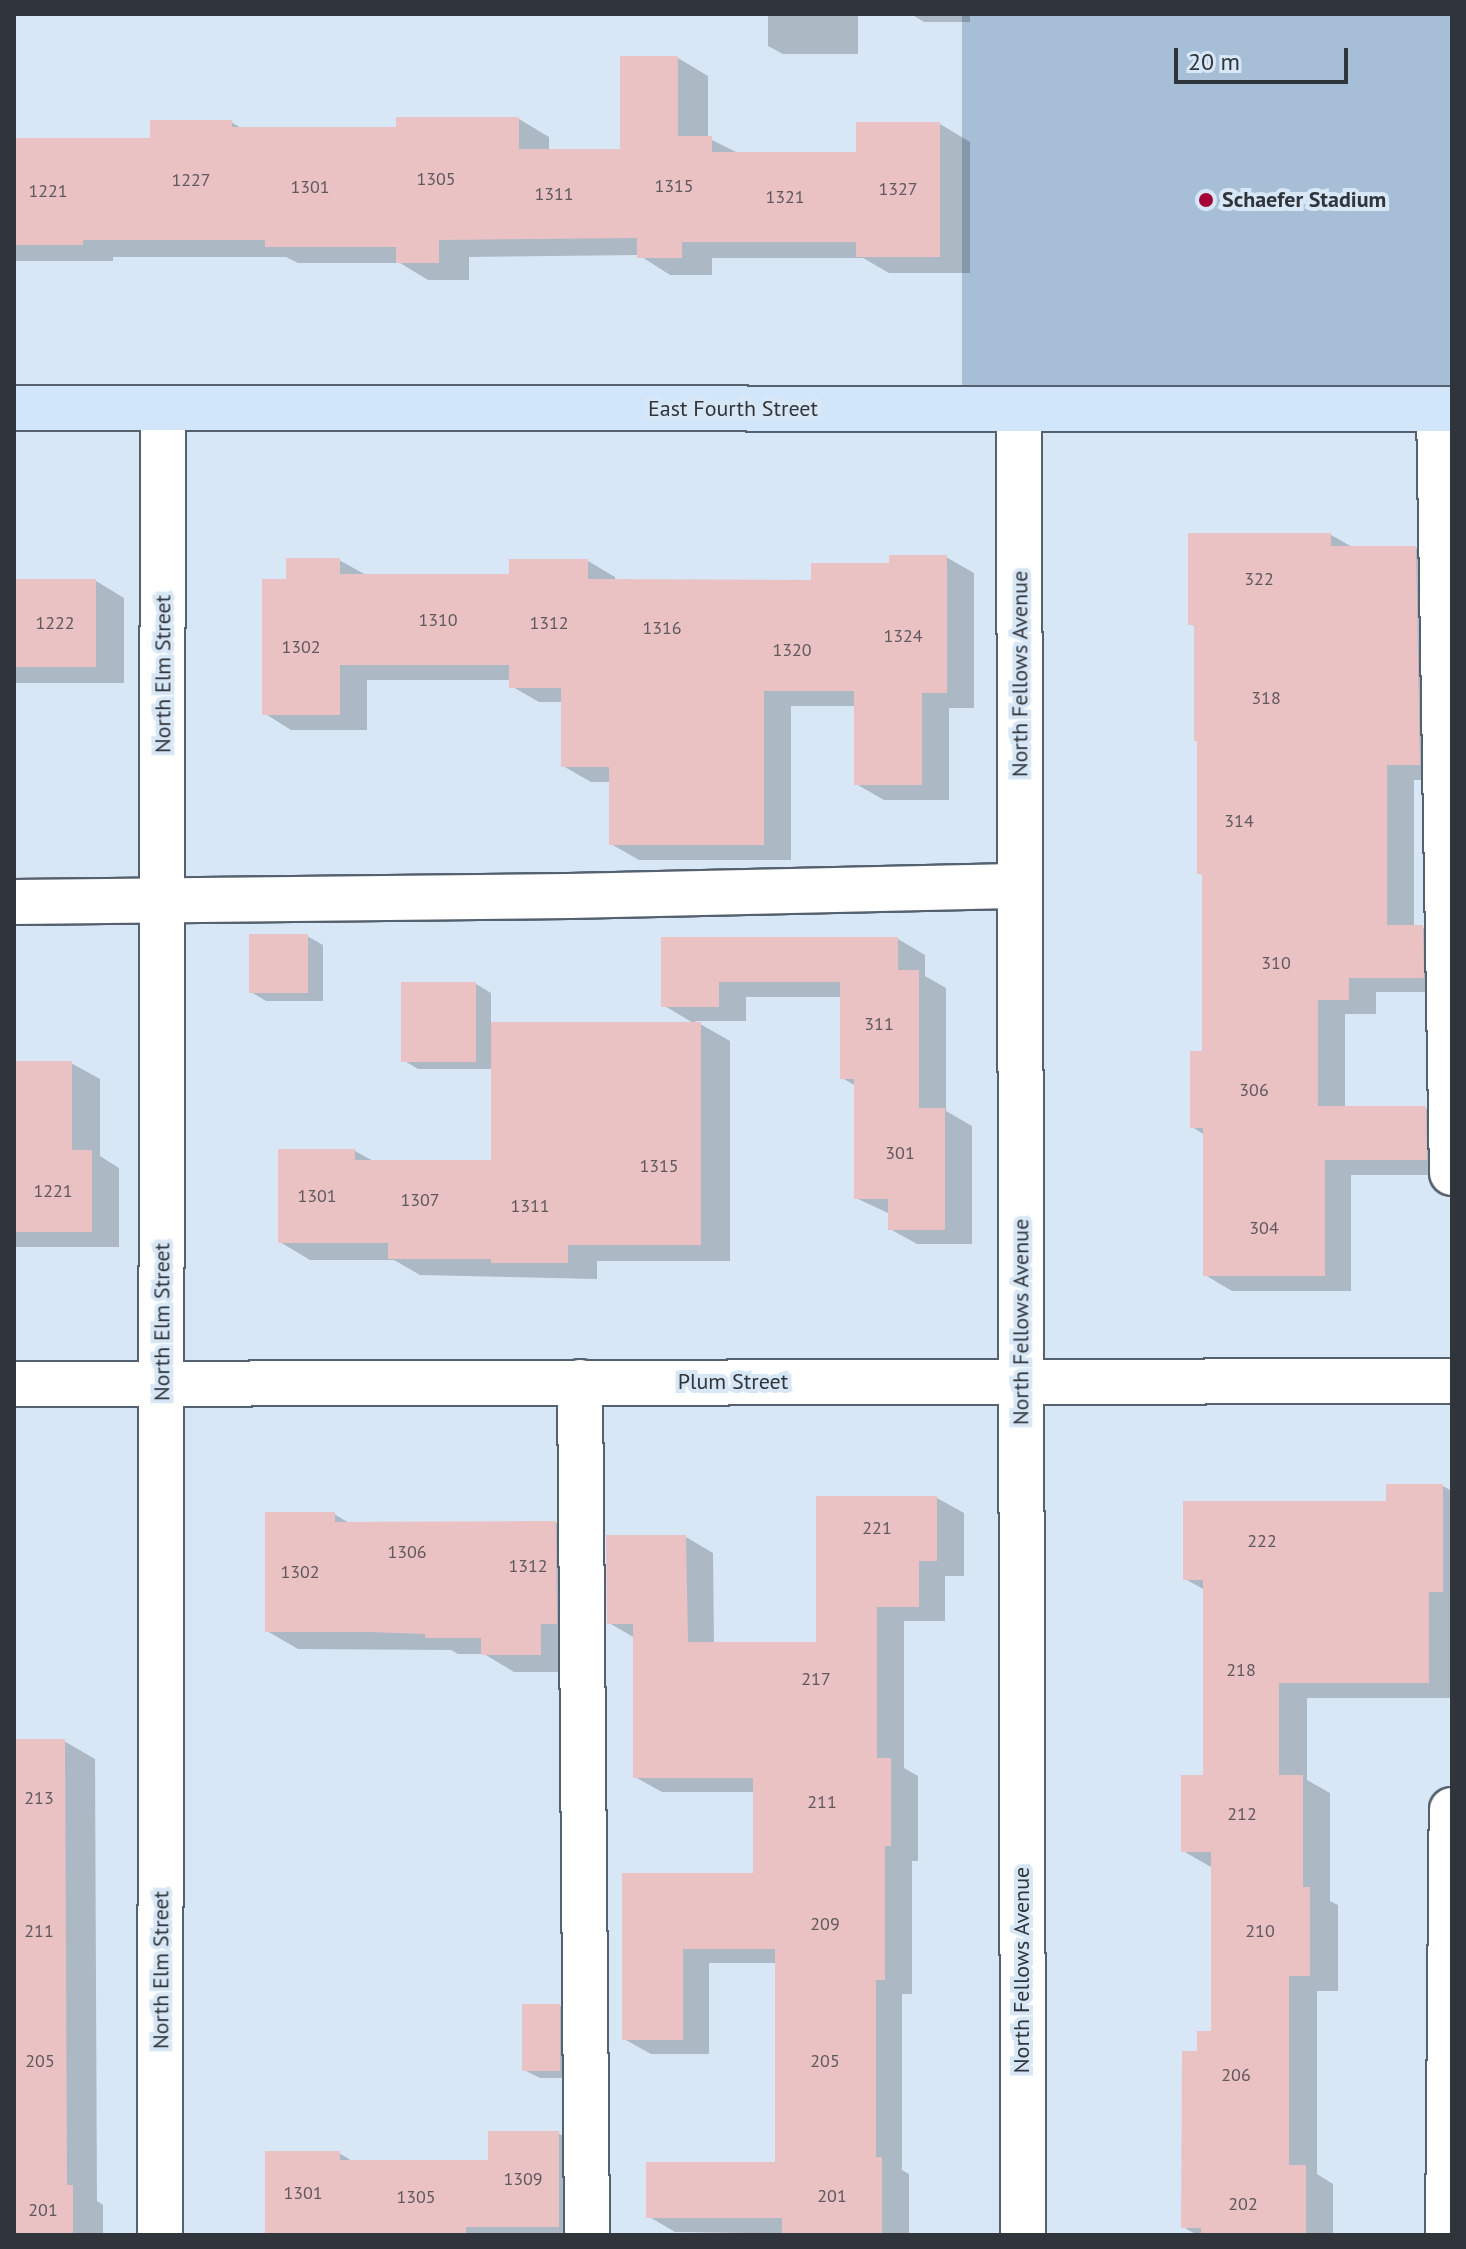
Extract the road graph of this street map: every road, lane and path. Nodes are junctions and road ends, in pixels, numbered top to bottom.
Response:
1 (14, 408) edge
2 (163, 408) junction
3 (1019, 409) junction
4 (1445, 409) edge
5 (1020, 886) junction
6 (14, 902) edge
7 (163, 903) junction
8 (1452, 1173) edge
9 (1452, 1381) edge
10 (580, 1382) junction
11 (1021, 1382) junction
12 (14, 1384) edge
13 (162, 1384) junction
14 (1452, 1810) edge
15 (160, 2235) edge
16 (587, 2235) edge
17 (1023, 2235) edge
18 (1448, 2235) edge

1 - 2 main road, East Fourth Street
2 - 3 main road, East Fourth Street
2 - 7 street, North Elm Street
3 - 4 main road, East Fourth Street
3 - 5 street, North Fellows Avenue
4 - 8 street
5 - 7 street
5 - 11 street, North Fellows Avenue
6 - 7 street
7 - 13 street, North Elm Street
9 - 11 street, Plum Street
10 - 11 street, Plum Street
10 - 13 street, Plum Street
10 - 16 street
11 - 17 street, North Fellows Avenue
12 - 13 street, Plum Street
13 - 15 street, North Elm Street
14 - 18 street

